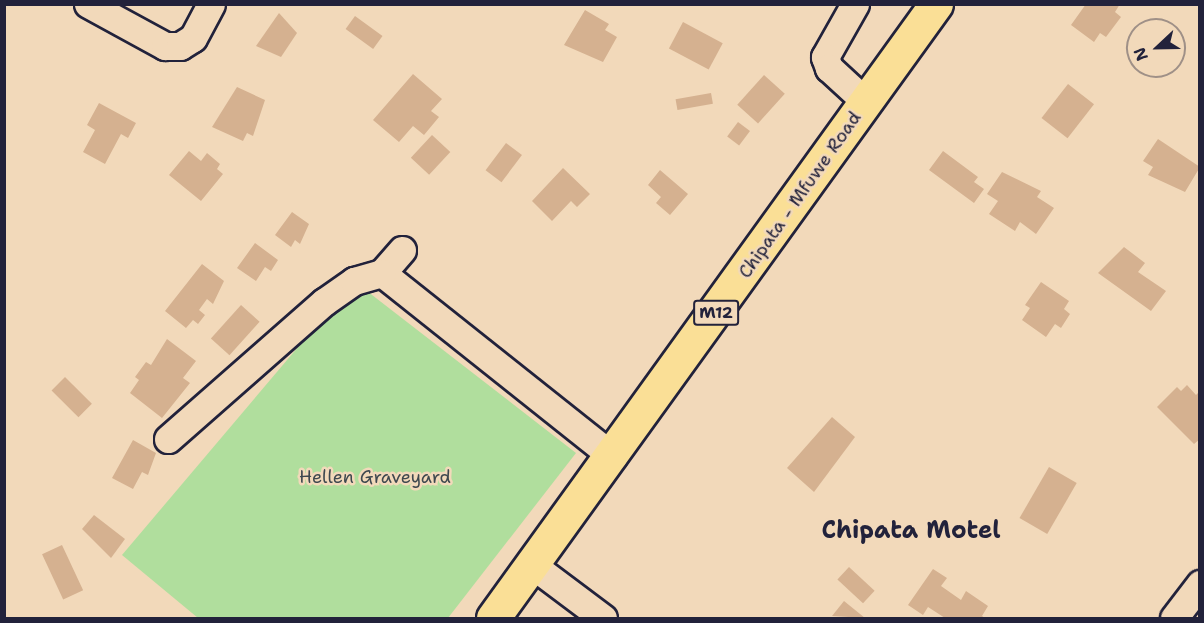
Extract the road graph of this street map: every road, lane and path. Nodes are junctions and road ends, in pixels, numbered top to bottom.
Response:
1 (88, 4) edge
2 (211, 4) edge
3 (855, 4) edge
4 (936, 4) edge
5 (866, 102) junction
6 (402, 250) dead end
7 (382, 273) junction
8 (168, 439) dead end
9 (613, 458) junction
10 (531, 564) junction
11 (1200, 584) edge
12 (493, 618) edge
13 (603, 618) edge
14 (1174, 618) edge

1 - 2 street
3 - 5 street
4 - 5 main road, Chipata - Mfuwe Road / M12
5 - 9 main road, Chipata - Mfuwe Road / M12
6 - 7 street
7 - 8 street
7 - 9 street
9 - 10 main road, Chipata - Mfuwe Road / M12
10 - 12 main road, Chipata - Mfuwe Road / M12
10 - 13 street
11 - 14 street

